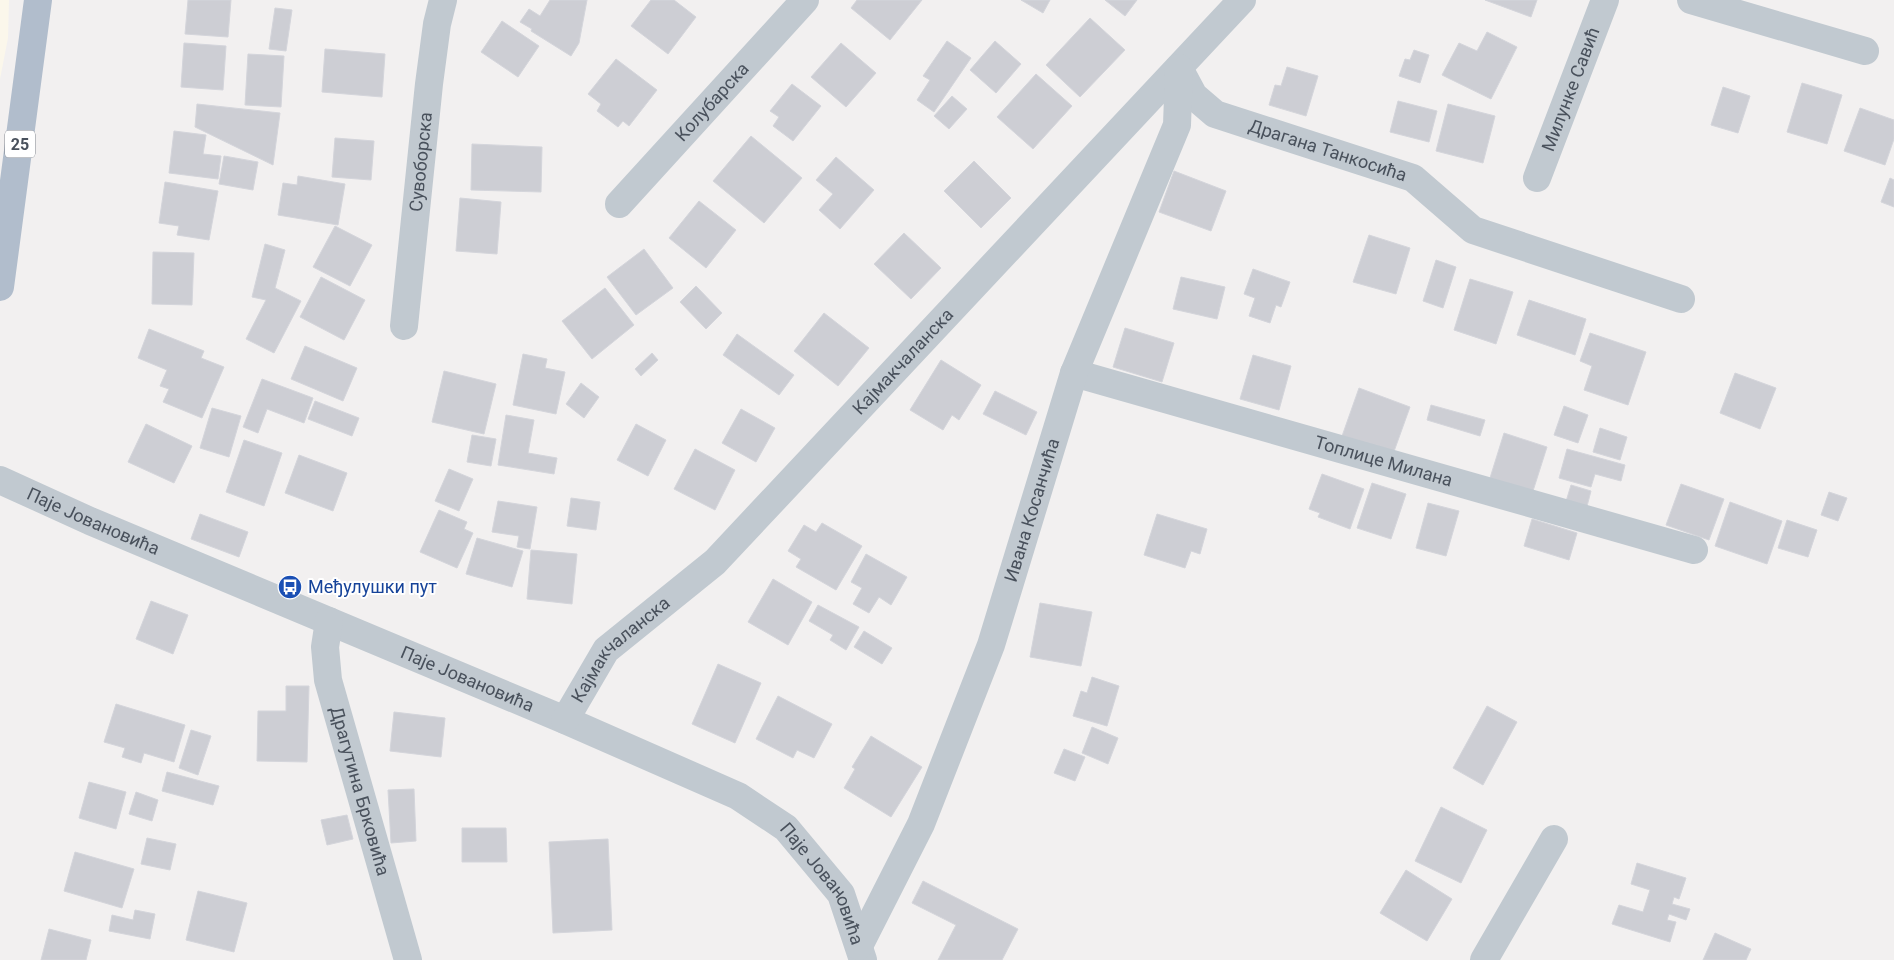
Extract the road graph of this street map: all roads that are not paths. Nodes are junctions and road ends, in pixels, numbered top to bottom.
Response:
1 (38, 0) edge
2 (443, 0) edge
3 (805, 0) edge
4 (1242, 0) edge
5 (1605, 0) edge
6 (1692, 0) edge
7 (1865, 51) dead end
8 (1179, 68) junction
9 (1537, 178) dead end
10 (619, 204) dead end
11 (0, 288) edge
12 (1681, 299) dead end
13 (404, 326) dead end
14 (1074, 372) junction
15 (0, 480) edge
16 (1694, 550) dead end
17 (329, 622) junction
18 (565, 720) junction
19 (1554, 839) dead end
20 (861, 953) edge
21 (408, 960) edge
22 (1484, 960) edge

1 - 11 main road, 25
2 - 13 street, Сувоборска
3 - 10 street, Колубарска
4 - 8 street, Кајмакчаланска
5 - 9 street, Милунке Савић
6 - 7 street
8 - 12 street, Драгана Танкосића
8 - 14 street, Ивана Косанчића
8 - 18 street, Кајмакчаланска
14 - 16 street, Топлице Милана
14 - 20 street, Ивана Косанчића
15 - 17 street, Паје Јовановића
17 - 18 street, Паје Јовановића
17 - 21 street, Драгутина Брковића
18 - 20 street, Паје Јовановића
19 - 22 street

